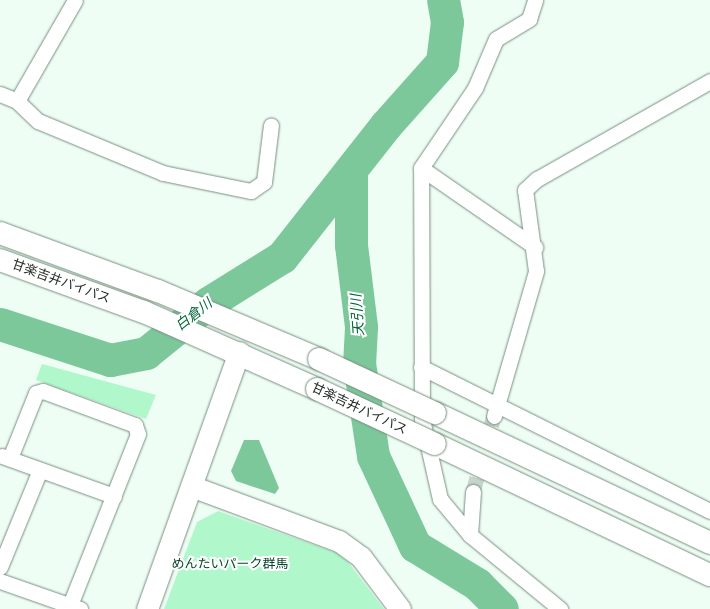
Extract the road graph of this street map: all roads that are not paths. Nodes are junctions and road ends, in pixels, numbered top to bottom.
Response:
1 (75, 0) edge
2 (535, 0) edge
3 (710, 82) edge
4 (0, 94) edge
5 (17, 101) junction
6 (271, 125) dead end
7 (421, 168) junction
8 (0, 233) edge
9 (535, 247) junction
10 (0, 260) edge
11 (239, 352) junction
12 (421, 367) junction
13 (495, 411) junction
14 (5, 457) edge
15 (40, 470) junction
16 (191, 486) junction
17 (473, 492) tunnel mouth
18 (114, 496) junction
19 (710, 511) edge
20 (470, 535) junction
21 (710, 543) edge
22 (0, 567) edge
23 (710, 575) edge
24 (0, 581) edge
25 (75, 607) edge
26 (147, 609) edge
27 (400, 609) edge
28 (560, 609) edge

1 - 5 street
2 - 7 street
3 - 9 street
4 - 5 street
5 - 6 street
7 - 9 street
7 - 12 street
8 - 21 highway, 甘楽吉井バイパス, bridge
9 - 13 street
10 - 11 highway, 甘楽吉井バイパス
11 - 16 street
11 - 23 highway, 甘楽吉井バイパス, bridge
12 - 13 street
12 - 20 street
13 - 19 street
14 - 15 street
14 - 18 street
15 - 18 street
15 - 22 street
16 - 26 street
16 - 27 street
17 - 20 street
18 - 25 street
20 - 28 street
24 - 25 street

